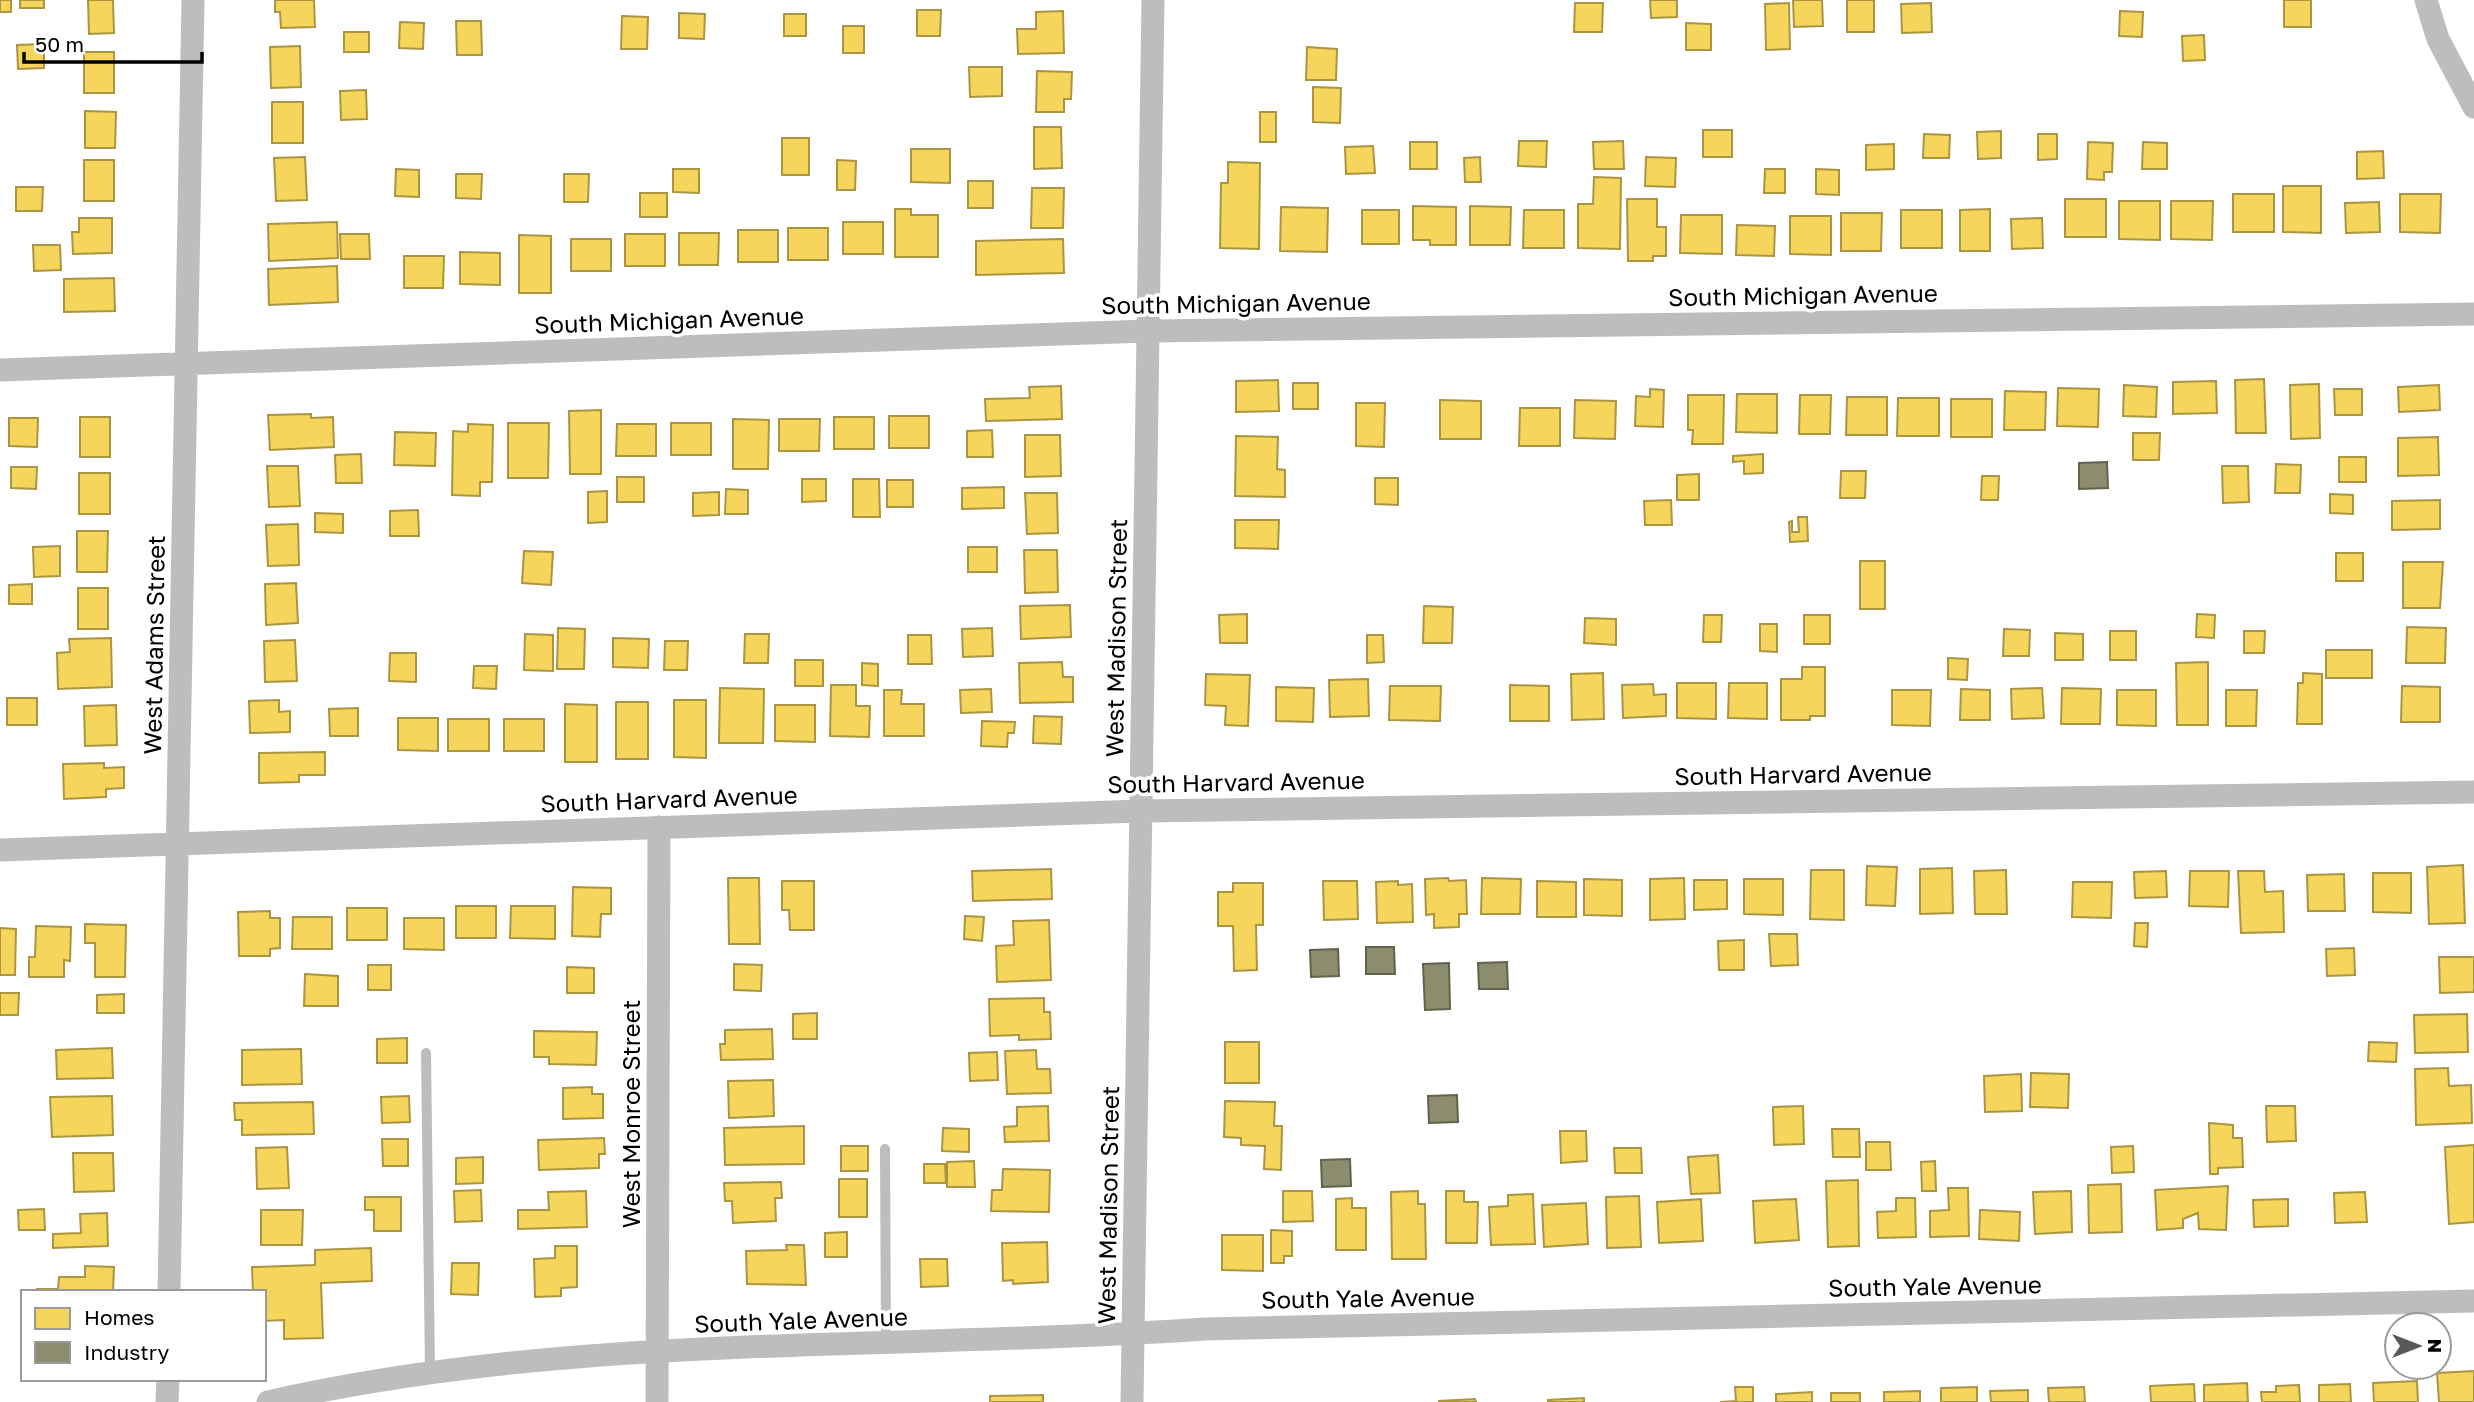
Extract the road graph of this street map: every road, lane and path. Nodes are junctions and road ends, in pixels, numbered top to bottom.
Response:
1 (192, 0) edge
2 (1153, 0) edge
3 (2426, 0) edge
4 (2474, 107) edge
5 (2474, 313) edge
6 (1149, 331) junction
7 (186, 363) junction
8 (0, 370) edge
9 (2474, 792) edge
10 (1141, 811) junction
11 (659, 827) junction
12 (178, 844) junction
13 (0, 850) edge
14 (426, 1053) dead end
15 (885, 1149) dead end
16 (169, 1290) edge
17 (2474, 1301) edge
18 (1133, 1334) junction
19 (886, 1344) junction
20 (657, 1353) junction
21 (430, 1372) junction
22 (168, 1381) edge
23 (167, 1402) edge
24 (268, 1402) edge
25 (657, 1402) edge
26 (1132, 1402) edge

1 - 7 street, West Adams Street
2 - 6 street, West Madison Street
3 - 4 street
5 - 6 street, South Michigan Avenue
6 - 7 street, South Michigan Avenue
6 - 10 street, West Madison Street
7 - 8 street, South Michigan Avenue
7 - 12 street, West Adams Street
9 - 10 street, South Harvard Avenue
10 - 11 street, South Harvard Avenue
10 - 18 street, West Madison Street
11 - 12 street, South Harvard Avenue
11 - 20 street, West Monroe Street
12 - 13 street, South Harvard Avenue
12 - 16 street, West Adams Street
14 - 21 lane
15 - 19 lane
17 - 18 street, South Yale Avenue
18 - 19 street, South Yale Avenue
18 - 26 street, West Madison Street
19 - 20 street, South Yale Avenue
20 - 21 street, South Yale Avenue
20 - 25 street, West Monroe Street
21 - 24 street, South Yale Avenue
22 - 23 street

